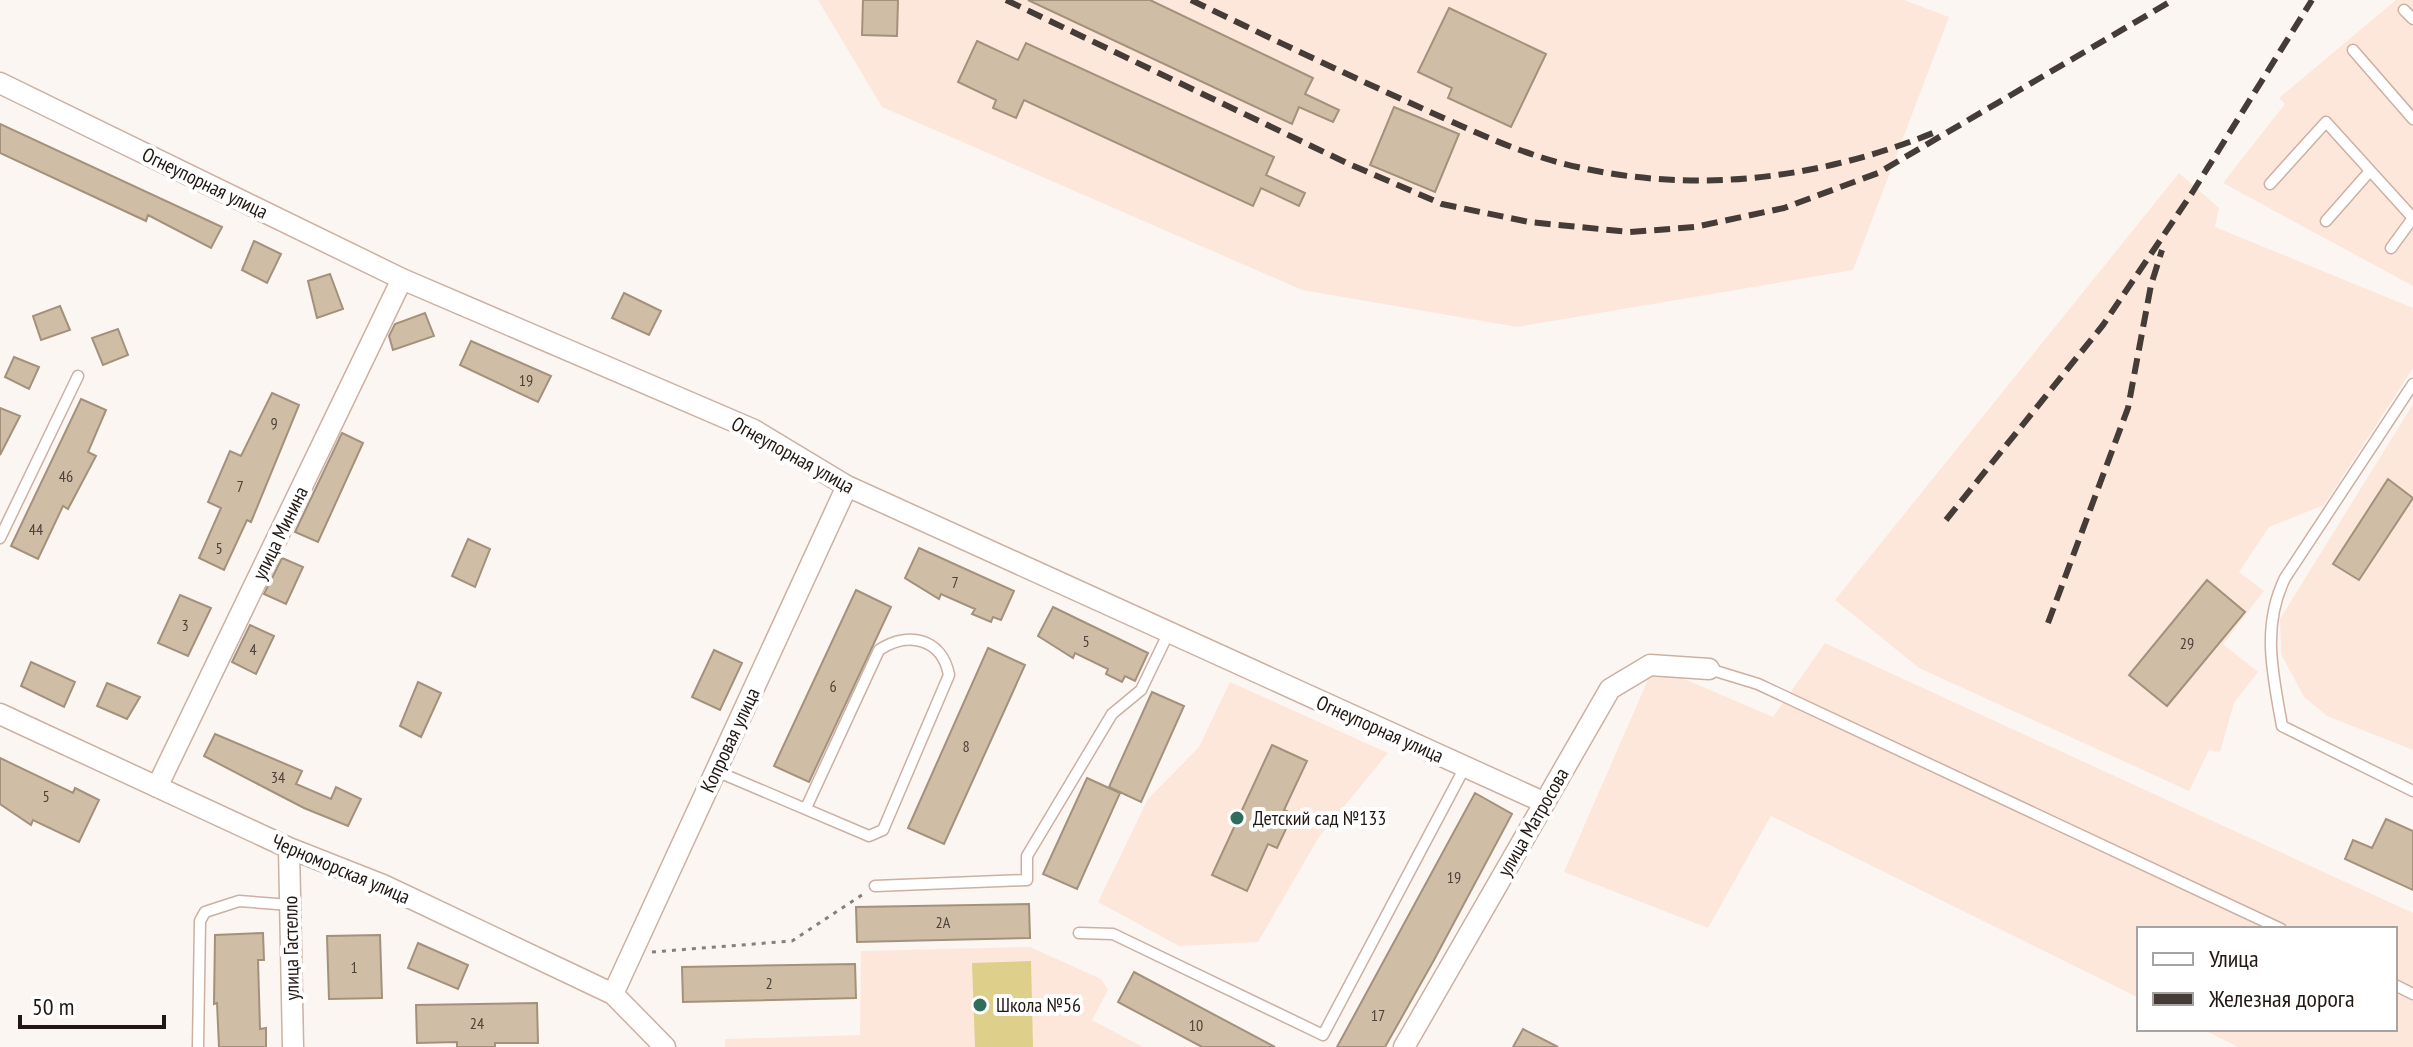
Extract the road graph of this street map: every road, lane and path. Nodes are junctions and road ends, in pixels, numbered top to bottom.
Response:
1 (2404, 10) dead end
2 (2413, 19) edge
3 (2353, 50) dead end
4 (0, 83) edge
5 (2413, 119) edge
6 (2370, 171) junction
7 (2270, 184) dead end
8 (2326, 221) dead end
9 (2391, 248) dead end
10 (402, 279) junction
11 (78, 376) dead end
12 (2413, 384) edge
13 (847, 486) junction
14 (0, 538) edge
15 (1168, 634) junction
16 (1709, 669) joint
17 (0, 714) edge
18 (1465, 767) junction
19 (716, 771) junction
20 (157, 787) junction
21 (2413, 791) edge
22 (1543, 802) junction
23 (806, 808) junction
24 (289, 848) junction
25 (875, 886) joint
26 (290, 905) junction
27 (2277, 927) edge
28 (1079, 933) dead end
29 (633, 952) junction
30 (613, 994) junction
31 (198, 1047) edge
32 (293, 1047) edge
33 (665, 1047) edge
34 (1404, 1047) edge

1 - 2 lane
3 - 5 lane
4 - 10 street, Огнеупорная улица
6 - 7 lane
6 - 8 lane
6 - 9 lane
10 - 13 street, Огнеупорная улица
10 - 20 street, улица Минина
11 - 14 lane
12 - 21 lane
13 - 15 street, Огнеупорная улица
13 - 19 street, Копровая улица
15 - 18 street, Огнеупорная улица
15 - 25 lane
16 - 22 street, улица Матросова
16 - 27 lane
17 - 20 street, Черноморская улица
18 - 22 street, Огнеупорная улица
18 - 28 lane
19 - 23 lane
19 - 29 street, Копровая улица
20 - 24 street, Черноморская улица
22 - 34 street, улица Матросова
23 - 23 lane
24 - 26 street, улица Гастелло
24 - 30 street, Черноморская улица
25 - 29 path
26 - 31 lane
26 - 32 street, улица Гастелло
29 - 30 street, Копровая улица
30 - 33 street, Черноморская улица

